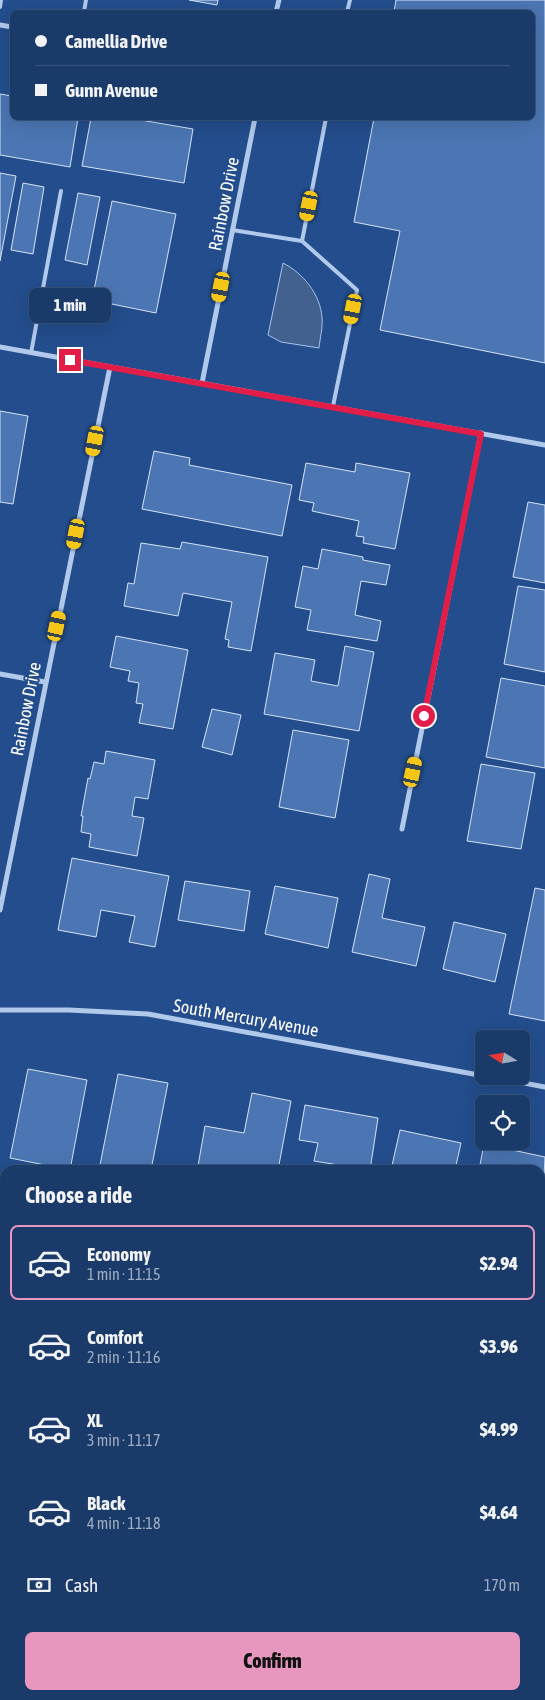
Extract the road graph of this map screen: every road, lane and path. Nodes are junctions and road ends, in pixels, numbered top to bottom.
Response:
1 (1, 0) edge
2 (0, 7) edge
3 (255, 120) edge
4 (326, 120) edge
5 (61, 191) dead end
6 (232, 230) junction
7 (302, 241) junction
8 (0, 347) edge
9 (31, 353) junction
10 (110, 367) junction
11 (202, 383) junction
12 (334, 406) junction
13 (481, 434) junction
14 (545, 445) edge
15 (0, 674) edge
16 (45, 682) junction
17 (402, 829) dead end
18 (0, 910) edge
19 (0, 1010) edge
20 (475, 1074) edge
21 (530, 1084) edge
22 (545, 1087) edge

1 - 2 lane
3 - 6 street, Rainbow Drive
4 - 7 lane
5 - 9 lane
6 - 7 lane
6 - 11 street, Rainbow Drive
7 - 12 lane
8 - 9 street
9 - 10 street
10 - 11 street
10 - 16 street, Rainbow Drive
11 - 12 street
12 - 13 street
13 - 14 street
13 - 17 street
15 - 16 street
16 - 18 street, Rainbow Drive
19 - 20 street, South Mercury Avenue
21 - 22 street, South Mercury Avenue

